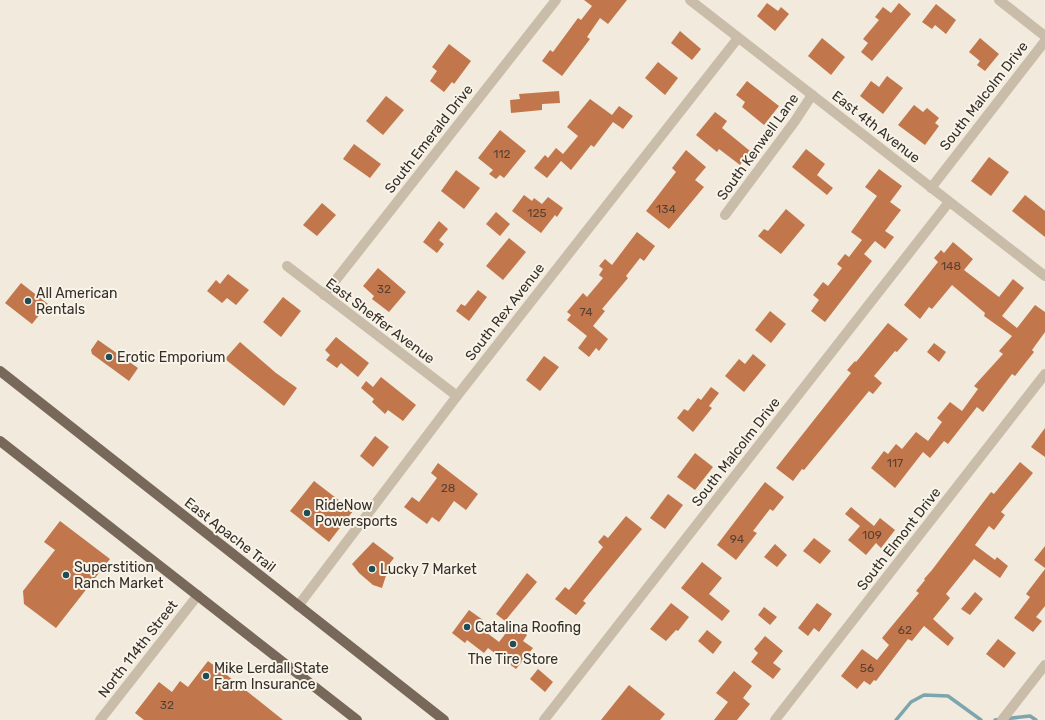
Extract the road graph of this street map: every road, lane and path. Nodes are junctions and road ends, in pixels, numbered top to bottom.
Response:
1 (556, 0) edge
2 (690, 0) edge
3 (999, 0) edge
4 (1045, 36) edge
5 (738, 38) junction
6 (1045, 41) edge
7 (812, 95) junction
8 (931, 188) junction
9 (949, 202) junction
10 (725, 214) dead end
11 (287, 266) dead end
12 (1045, 276) edge
13 (324, 295) junction
14 (0, 372) edge
15 (1045, 374) edge
16 (457, 396) junction
17 (0, 441) edge
18 (198, 595) junction
19 (298, 606) junction
20 (1045, 665) edge
21 (100, 720) edge
22 (357, 720) edge
23 (444, 720) edge
24 (544, 720) edge
25 (775, 720) edge
26 (1002, 720) edge

1 - 13 street, South Emerald Drive
2 - 5 street, East 4th Avenue
3 - 4 street
5 - 7 street, East 4th Avenue
5 - 16 street, South Rex Avenue
6 - 8 street, South Malcolm Drive
7 - 8 street, East 4th Avenue
7 - 10 street, South Kenwell Lane
8 - 9 street, East 4th Avenue
9 - 12 street, East 4th Avenue
9 - 24 street, South Malcolm Drive
11 - 13 street, East Sheffer Avenue
13 - 16 street, East Sheffer Avenue
14 - 19 main road, East Apache Trail
15 - 25 street, South Elmont Drive
16 - 19 street, South Rex Avenue
17 - 18 main road
18 - 21 street, North 114th Street
18 - 22 main road
19 - 23 main road, East Apache Trail
20 - 26 street

